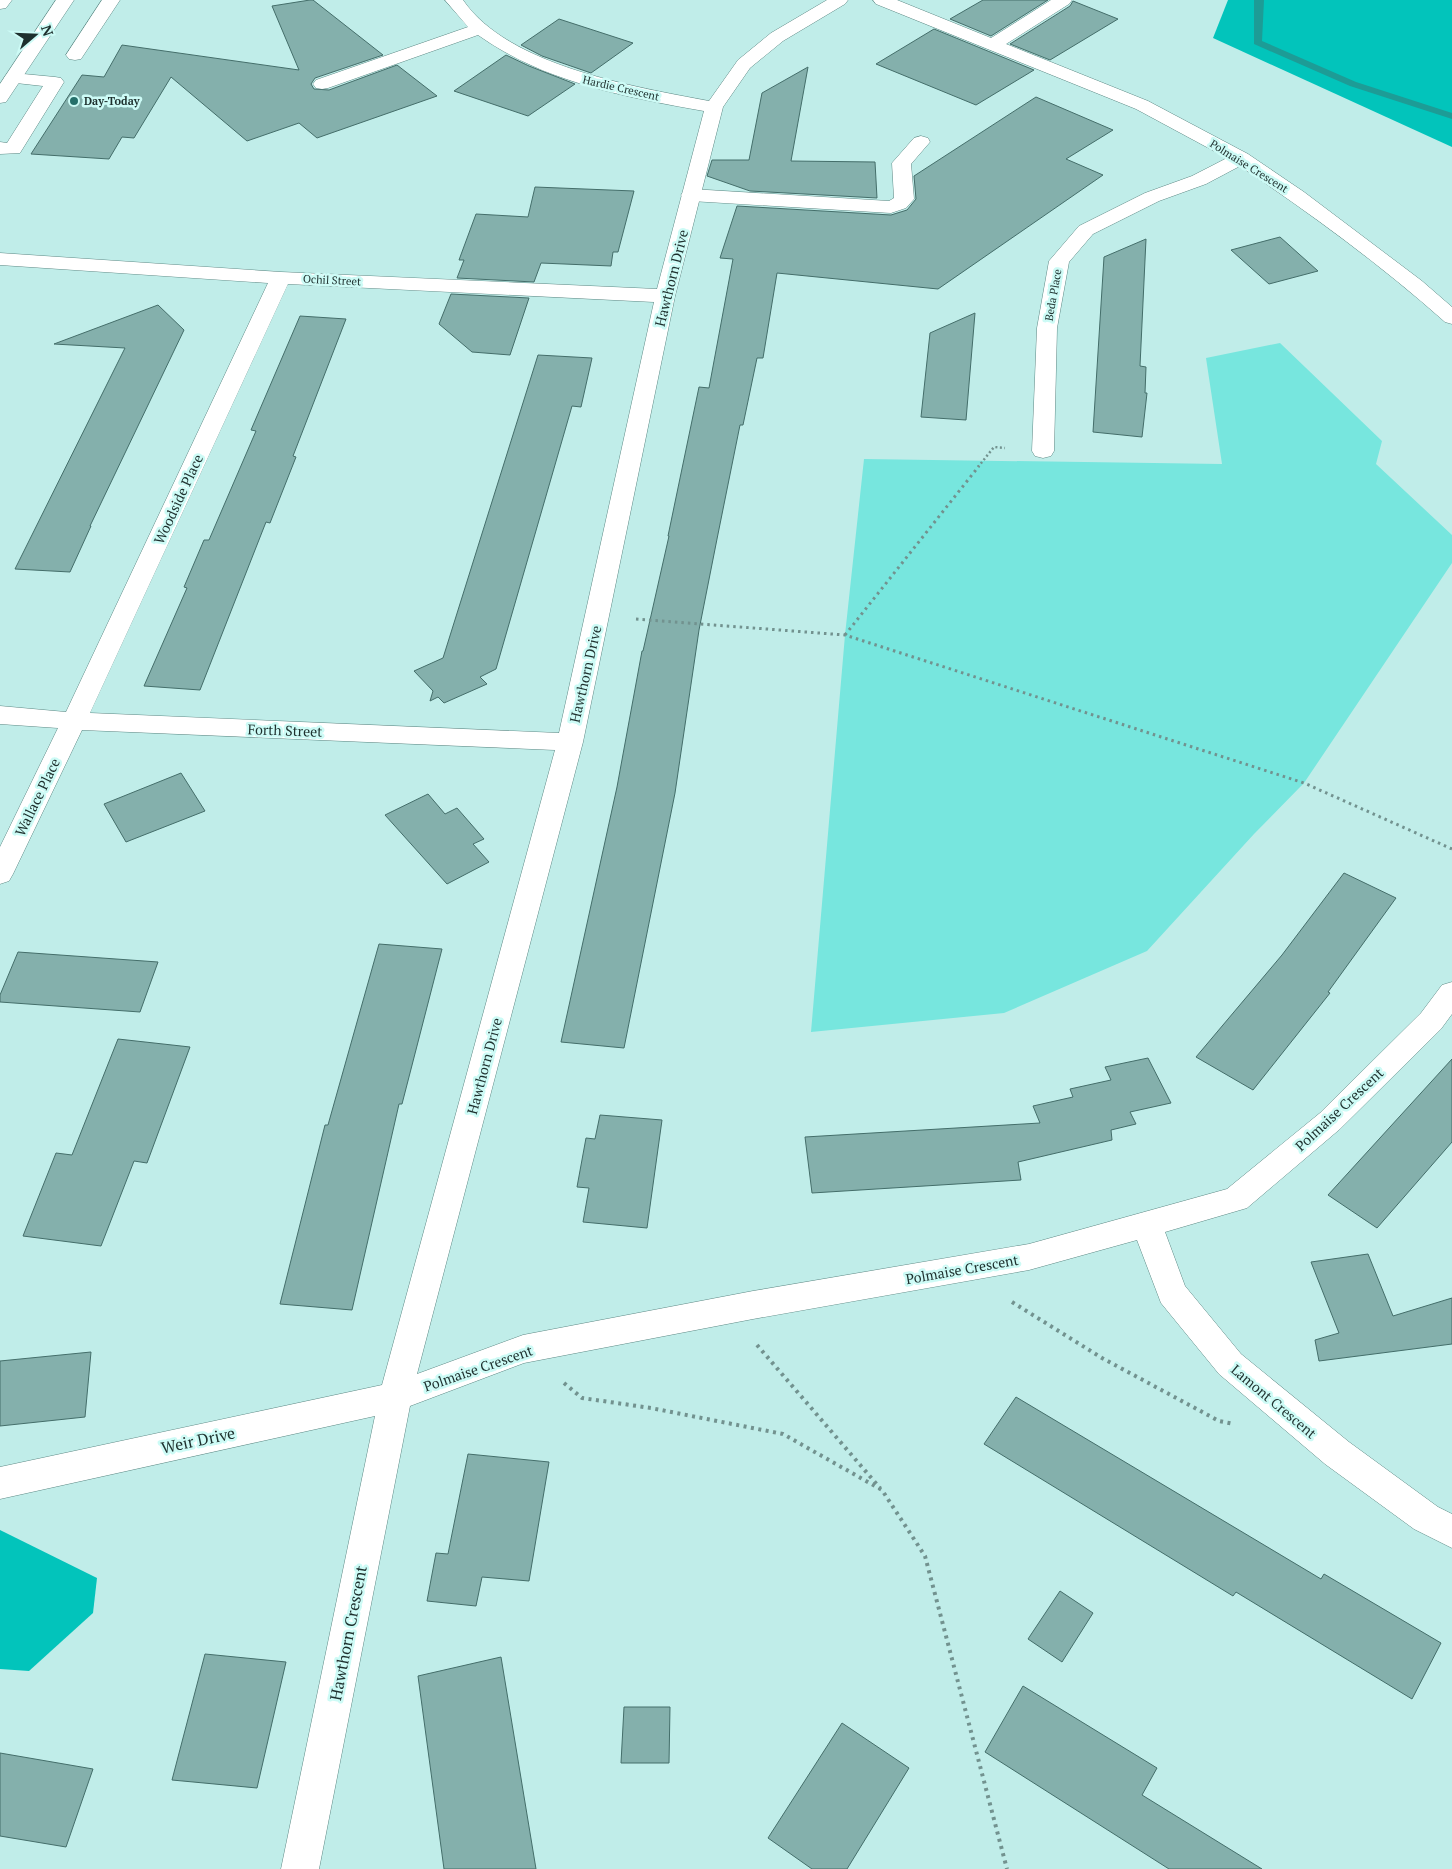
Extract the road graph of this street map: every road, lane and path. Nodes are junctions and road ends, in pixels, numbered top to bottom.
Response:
1 (3, 0) edge
2 (65, 0) edge
3 (111, 0) edge
4 (454, 0) edge
5 (839, 0) edge
6 (882, 0) edge
7 (1063, 0) edge
8 (0, 4) edge
9 (478, 29) junction
10 (992, 45) junction
11 (74, 55) dead end
12 (13, 78) junction
13 (322, 84) dead end
14 (0, 98) edge
15 (714, 107) junction
16 (921, 142) dead end
17 (0, 148) edge
18 (1241, 158) junction
19 (691, 194) junction
20 (0, 259) edge
21 (281, 278) junction
22 (665, 296) junction
23 (1452, 318) edge
24 (1043, 452) joint
25 (598, 616) junction
26 (845, 635) junction
27 (0, 715) edge
28 (74, 721) junction
29 (570, 742) junction
30 (1452, 849) edge
31 (0, 874) edge
32 (1452, 993) edge
33 (1147, 1225) junction
34 (961, 1269) junction
35 (753, 1305) junction
36 (523, 1349) junction
37 (395, 1397) junction
38 (1239, 1424) dead end
39 (0, 1483) edge
40 (882, 1490) junction
41 (1452, 1532) edge
42 (300, 1869) edge
43 (1007, 1869) edge

1 - 8 street
2 - 12 street
3 - 11 street
4 - 9 street, Hardie Crescent
5 - 15 street, Hawthorn Drive
6 - 10 street, Polmaise Crescent
7 - 10 street
9 - 13 street
9 - 15 street, Hardie Crescent
10 - 18 street, Polmaise Crescent
12 - 14 street
12 - 17 street
15 - 19 street, Hawthorn Drive
16 - 19 street
18 - 23 street, Polmaise Crescent
18 - 24 street, Beda Place
19 - 22 street, Hawthorn Drive
20 - 21 street, Ochil Street
21 - 22 street, Ochil Street
21 - 28 street, Woodside Place
22 - 25 street, Hawthorn Drive
24 - 26 path
25 - 26 path
25 - 29 street, Hawthorn Drive
26 - 30 path
27 - 28 street, Forth Street
28 - 29 street, Forth Street
28 - 31 street, Wallace Place
29 - 37 street, Hawthorn Drive
32 - 33 street, Polmaise Crescent
33 - 34 street, Polmaise Crescent
33 - 41 street, Lamont Crescent
34 - 35 street, Polmaise Crescent
34 - 38 path
35 - 36 street, Polmaise Crescent
35 - 40 path
36 - 37 street, Polmaise Crescent
36 - 40 path
37 - 39 street, Weir Drive
37 - 42 street, Hawthorn Crescent
40 - 43 path

